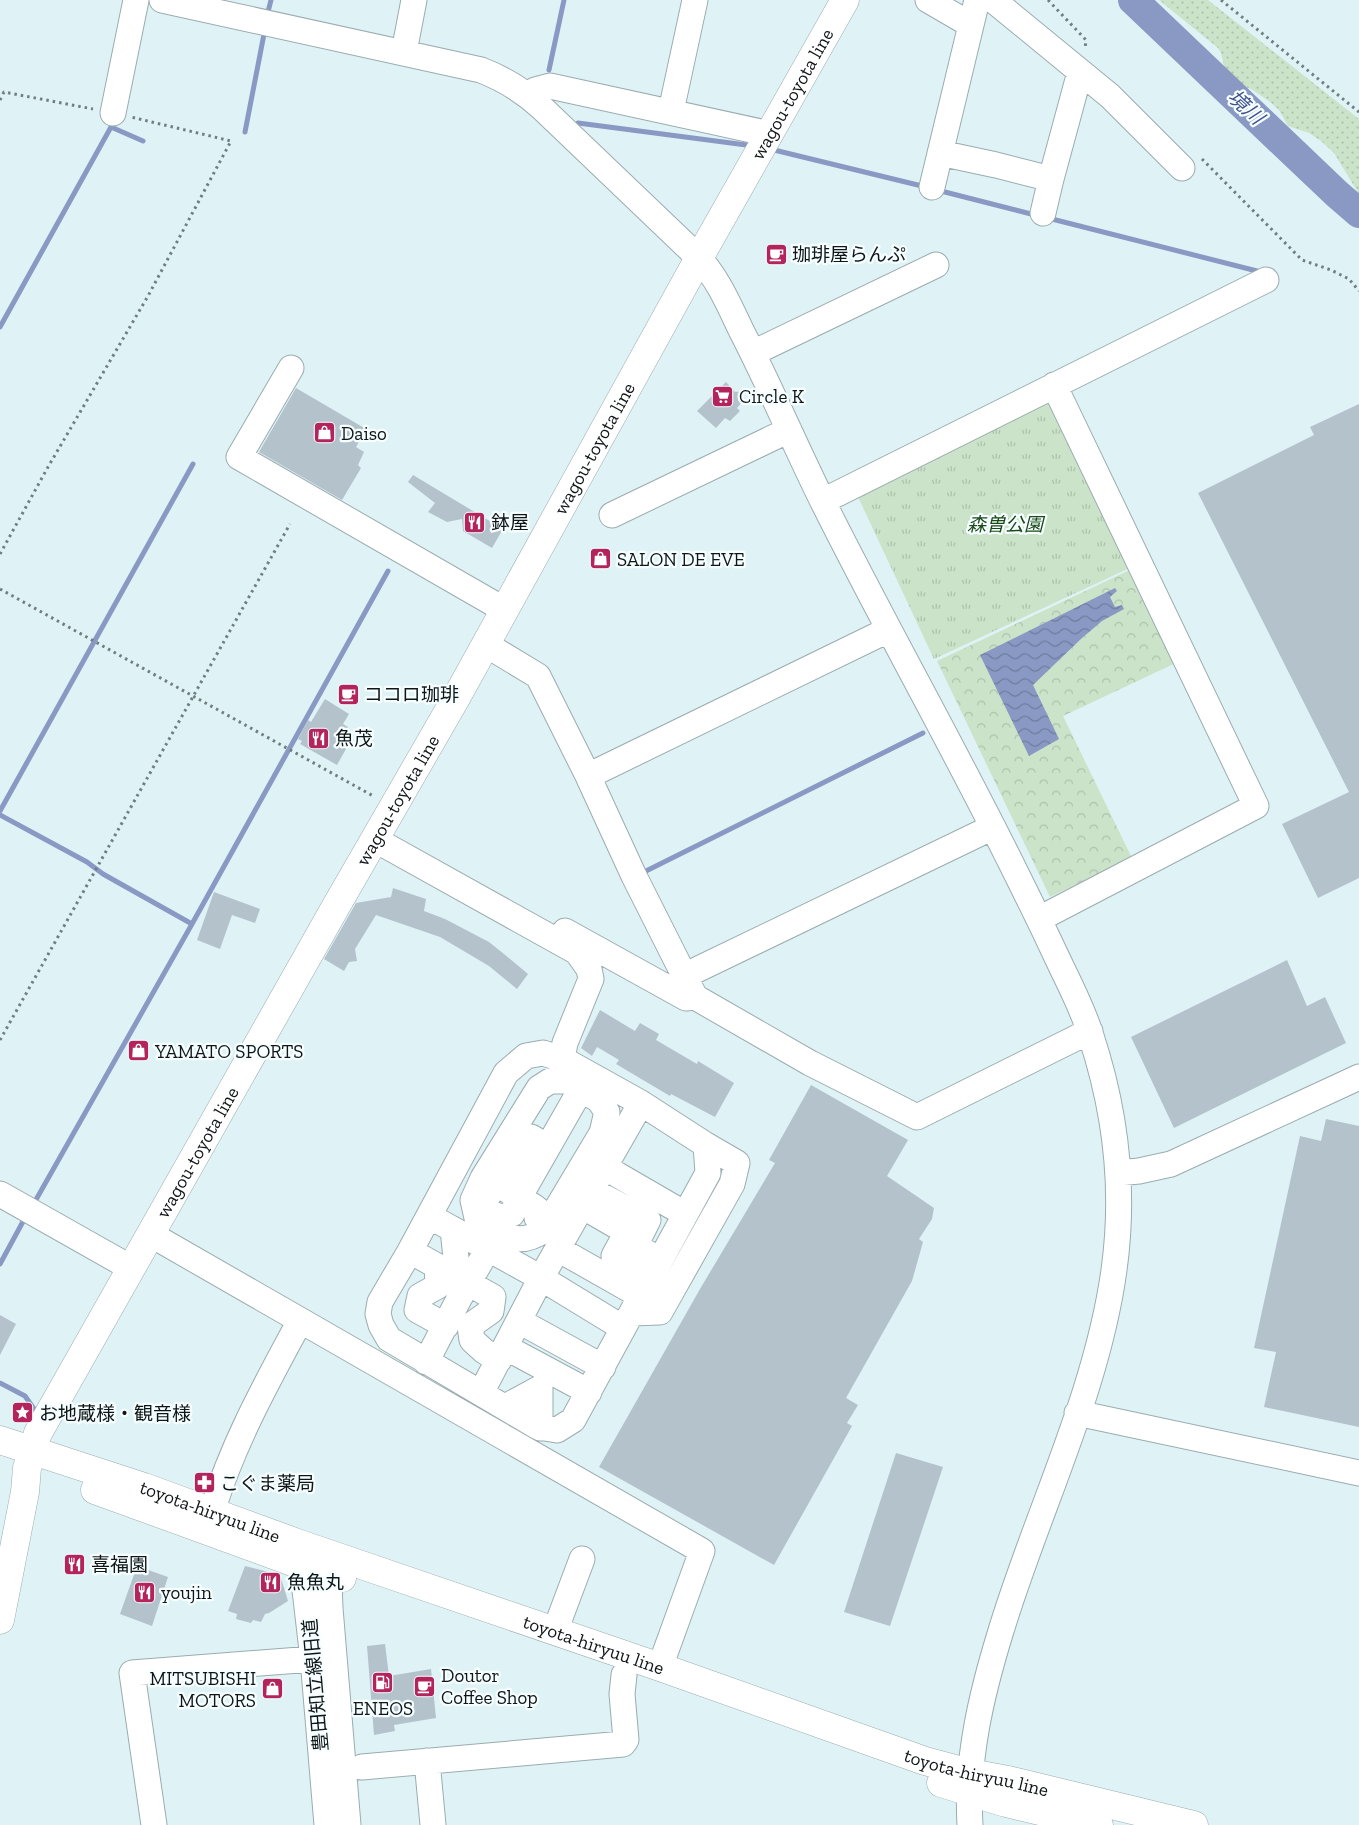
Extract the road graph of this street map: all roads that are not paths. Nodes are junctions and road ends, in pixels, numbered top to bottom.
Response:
1 (136, 0) edge
2 (162, 0) edge
3 (414, 0) edge
4 (695, 0) edge
5 (845, 0) edge
6 (928, 0) edge
7 (977, 0) edge
8 (993, 0) edge
9 (971, 25) junction
10 (404, 52) junction
11 (1083, 60) junction
12 (528, 95) junction
13 (671, 111) junction
14 (113, 113) road end
15 (770, 134) junction
16 (940, 153) junction
17 (1182, 168) dead end
18 (1051, 179) junction
19 (932, 187) dead end
20 (1043, 214) dead end
21 (699, 258) junction
22 (936, 265) dead end
23 (1266, 280) dead end
24 (753, 353) junction
25 (291, 368) dead end
26 (1054, 385) junction
27 (789, 430) junction
28 (823, 501) junction
29 (612, 515) dead end
30 (503, 609) junction
31 (888, 630) junction
32 (485, 644) junction
33 (588, 776) junction
34 (382, 825) junction
35 (993, 827) junction
36 (1039, 919) junction
37 (690, 986) junction
38 (1090, 1031) junction
39 (1359, 1077) edge
40 (578, 1092) junction
41 (641, 1103) junction
42 (706, 1145) junction
43 (548, 1147) junction
44 (496, 1159) junction
45 (604, 1167) junction
46 (1118, 1173) junction
47 (0, 1194) edge
48 (536, 1204) junction
49 (686, 1214) junction
50 (429, 1216) junction
51 (453, 1229) junction
52 (150, 1234) junction
53 (410, 1250) junction
54 (558, 1250) junction
55 (131, 1268) junction
56 (541, 1278) junction
57 (464, 1290) junction
58 (641, 1295) junction
59 (300, 1321) junction
60 (519, 1321) junction
61 (446, 1326) junction
62 (502, 1353) junction
63 (426, 1362) junction
64 (603, 1367) junction
65 (589, 1392) junction
66 (481, 1394) junction
67 (504, 1407) junction
68 (1077, 1413) junction
69 (540, 1428) junction
70 (0, 1440) edge
71 (30, 1459) junction
72 (0, 1460) edge
73 (1359, 1473) edge
74 (212, 1512) junction
75 (300, 1555) junction
76 (582, 1559) dead end
77 (329, 1564) junction
78 (4, 1576) edge
79 (0, 1620) edge
80 (555, 1631) junction
81 (313, 1659) junction
82 (660, 1667) junction
83 (624, 1674) junction
84 (427, 1761) junction
85 (362, 1767) dead end
86 (970, 1783) junction
87 (154, 1825) edge
88 (327, 1825) edge
89 (348, 1825) edge
90 (433, 1825) edge
91 (970, 1825) edge
92 (1098, 1825) edge
93 (1194, 1825) edge

1 - 14 street
2 - 10 street
3 - 10 street
4 - 13 street
5 - 15 main road, wagou-toyota line
6 - 9 street
7 - 9 street
8 - 11 street
9 - 16 street
10 - 12 street
11 - 17 street
11 - 18 street
12 - 13 street
12 - 21 street
13 - 15 street
15 - 21 main road, wagou-toyota line
16 - 18 street
16 - 19 street
18 - 20 street
21 - 24 street
21 - 30 main road, wagou-toyota line
22 - 24 street
23 - 26 street
24 - 27 street
25 - 30 street
26 - 28 street
26 - 36 street
27 - 28 street
27 - 29 street
28 - 31 street
30 - 32 main road, wagou-toyota line
31 - 33 street
31 - 35 street
32 - 33 street
32 - 34 main road, wagou-toyota line
33 - 37 street
34 - 37 street
34 - 40 street
34 - 52 main road, wagou-toyota line
35 - 36 street
35 - 37 street
36 - 38 street
37 - 38 street
38 - 46 street
39 - 46 street
40 - 41 street
40 - 43 street
40 - 44 street
40 - 48 street
40 - 50 street
41 - 42 street
41 - 45 street
42 - 49 street
42 - 58 street
43 - 44 street
43 - 48 street
44 - 48 street
44 - 48 street
45 - 48 street
45 - 49 street
46 - 68 street
47 - 55 street
48 - 51 street
48 - 54 street
48 - 56 street
48 - 57 street
48 - 58 street
49 - 58 street
50 - 51 street
50 - 53 street
51 - 57 street
52 - 55 main road, wagou-toyota line
52 - 59 street
53 - 61 street
53 - 63 street
54 - 56 street
54 - 58 street
55 - 71 main road, wagou-toyota line
56 - 58 street
56 - 60 street
57 - 61 street
57 - 62 street
58 - 64 street
59 - 74 street
59 - 82 street
60 - 62 street
60 - 64 street
61 - 63 street
62 - 65 street
62 - 66 street
63 - 66 street
64 - 65 street
65 - 69 street
66 - 67 street
67 - 69 street
67 - 69 street
68 - 73 street
68 - 86 street
70 - 71 main road, toyota-hiryuu line
71 - 72 main road, toyota-hiryuu line
71 - 74 main road, toyota-hiryuu line
71 - 75 main road, toyota-hiryuu line
71 - 78 main road, wagou-toyota line
74 - 75 main road, toyota-hiryuu line
75 - 77 main road, toyota-hiryuu line
75 - 81 street, 豊田知立線旧道
76 - 80 street
77 - 80 main road, toyota-hiryuu line
77 - 83 main road, toyota-hiryuu line
77 - 89 street, 豊田知立線旧道
78 - 79 main road, wagou-toyota line
80 - 82 main road, toyota-hiryuu line
81 - 87 street
81 - 88 street, 豊田知立線旧道
82 - 86 main road, toyota-hiryuu line
83 - 84 street
83 - 86 main road, toyota-hiryuu line
84 - 85 street
84 - 90 street
86 - 91 street
86 - 92 main road, toyota-hiryuu line
86 - 93 main road, toyota-hiryuu line

